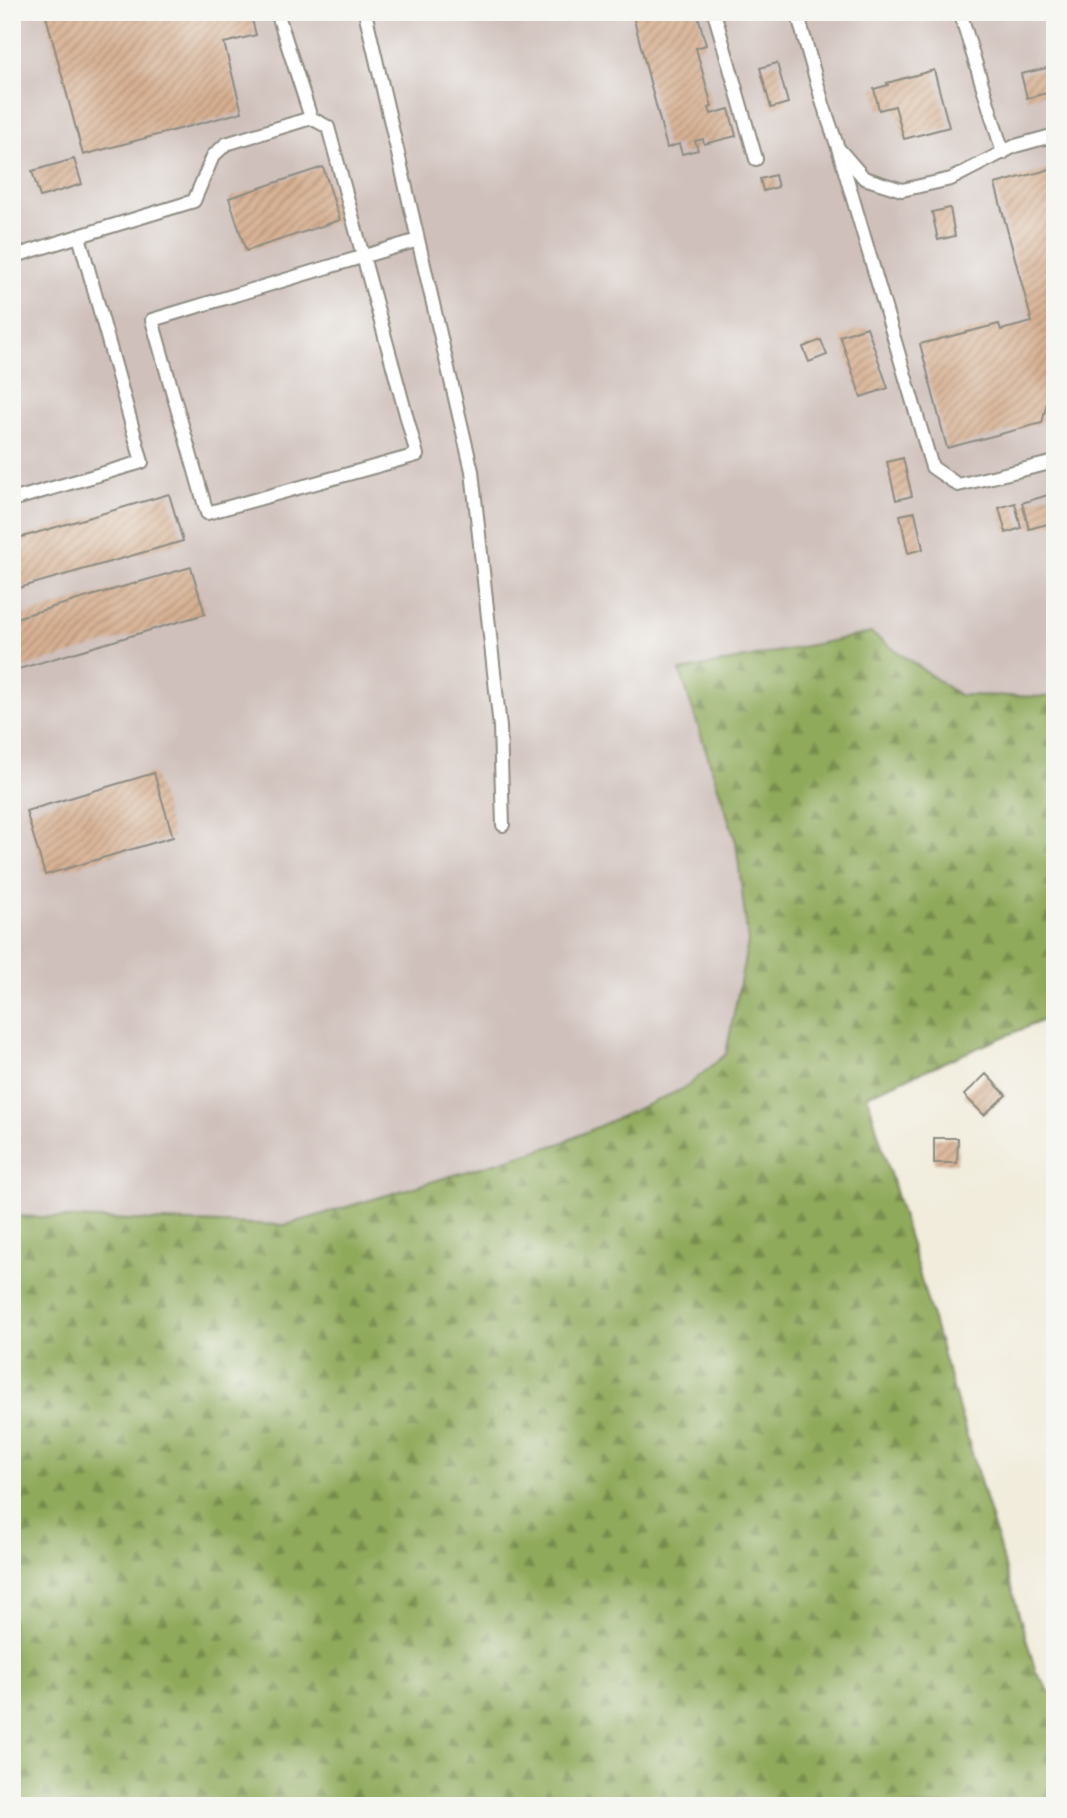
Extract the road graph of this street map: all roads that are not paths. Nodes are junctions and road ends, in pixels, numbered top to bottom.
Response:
1 (277, 12) edge
2 (365, 12) edge
3 (714, 12) edge
4 (797, 12) edge
5 (960, 12) edge
6 (311, 118) junction
7 (1055, 135) edge
8 (838, 148) junction
9 (1003, 153) junction
10 (755, 159) dead end
11 (79, 236) junction
12 (418, 240) junction
13 (12, 257) edge
14 (364, 257) junction
15 (1055, 461) edge
16 (12, 500) edge
17 (503, 825) dead end

1 - 6 lane
2 - 12 lane
3 - 10 lane
4 - 8 lane
5 - 9 lane
6 - 11 lane
6 - 14 lane
7 - 9 lane
8 - 9 lane
8 - 15 lane
11 - 13 lane
11 - 16 lane
12 - 14 lane
12 - 17 lane
14 - 14 lane

